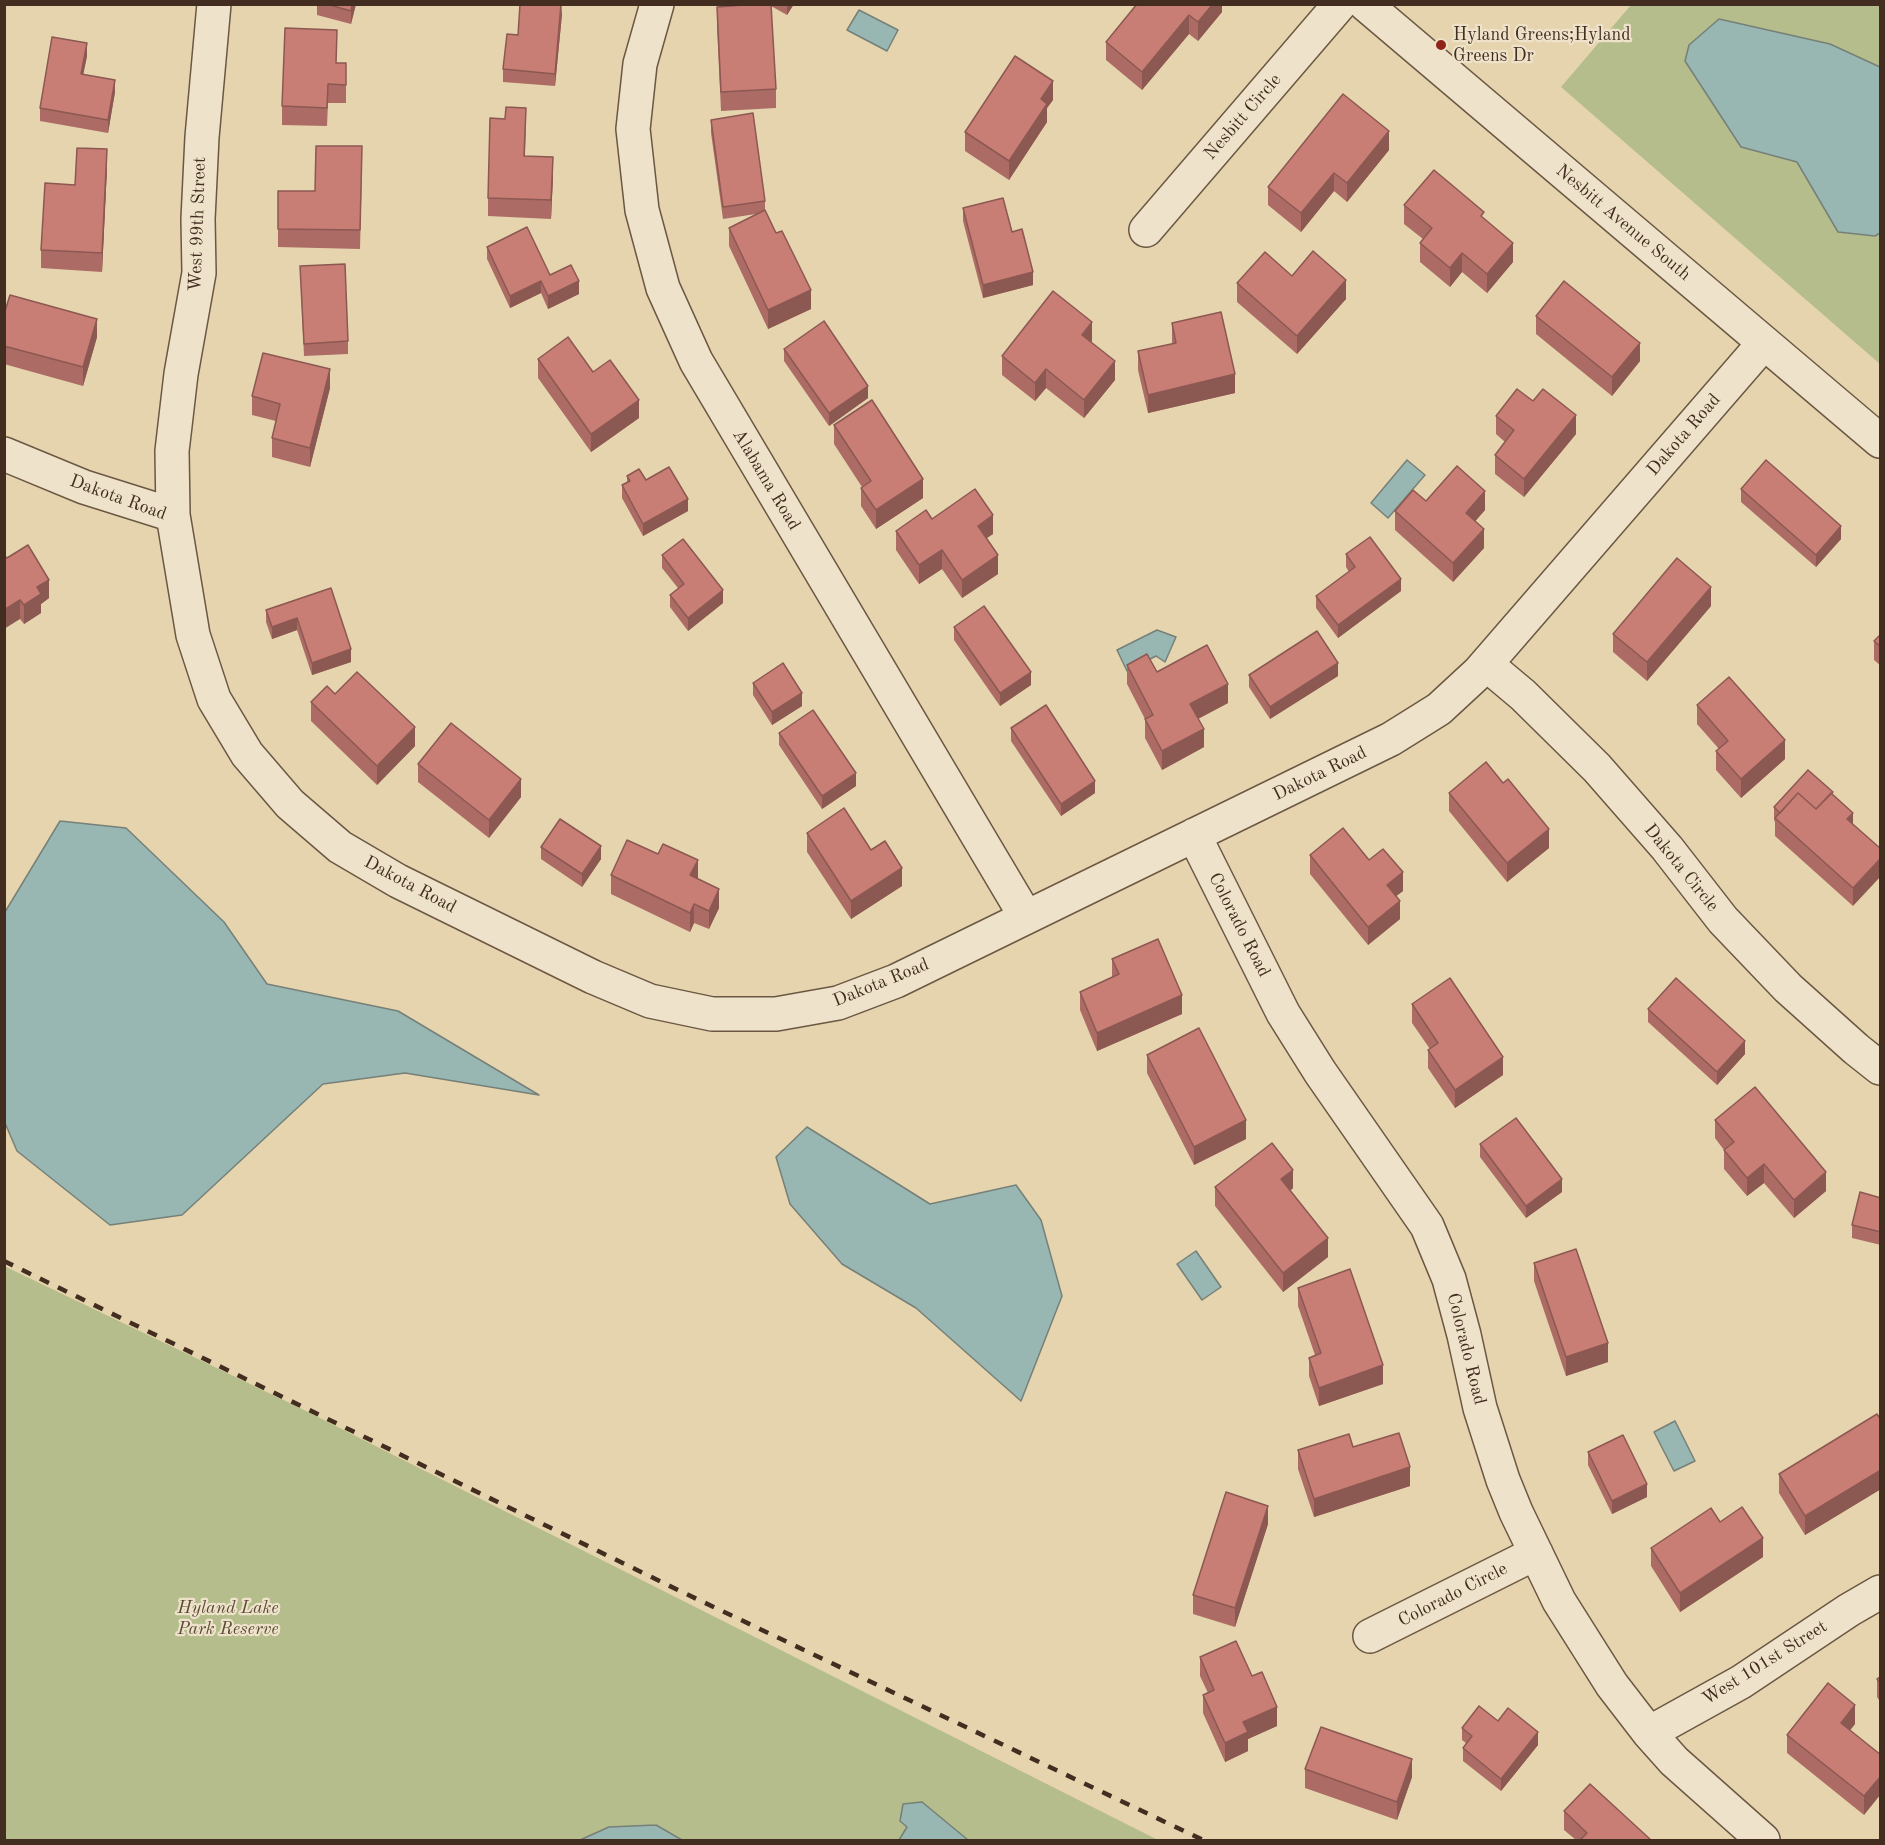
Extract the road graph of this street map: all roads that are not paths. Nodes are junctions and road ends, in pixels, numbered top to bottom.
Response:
1 (214, 4) edge
2 (657, 4) edge
3 (1340, 4) edge
4 (1365, 4) edge
5 (1146, 230) dead end
6 (1764, 343) junction
7 (1881, 441) edge
8 (4, 454) edge
9 (173, 515) junction
10 (1486, 664) junction
11 (1194, 835) junction
12 (1026, 917) junction
13 (1881, 1068) edge
14 (1536, 1553) junction
15 (1881, 1592) edge
16 (1370, 1636) dead end
17 (1649, 1733) junction
18 (1763, 1840) edge

1 - 9 street, West 99th Street
2 - 12 street, Alabama Road
3 - 5 street, Nesbitt Circle
4 - 6 street, Nesbitt Avenue South
6 - 7 street, Nesbitt Avenue South
6 - 10 street, Dakota Road
8 - 9 street, Dakota Road
9 - 12 street, Dakota Road
10 - 11 street, Dakota Road
10 - 13 street, Dakota Circle
11 - 12 street, Dakota Road
11 - 14 street, Colorado Road
14 - 16 street, Colorado Circle
14 - 17 street, Colorado Road
15 - 17 street, West 101st Street
17 - 18 street, Colorado Road

